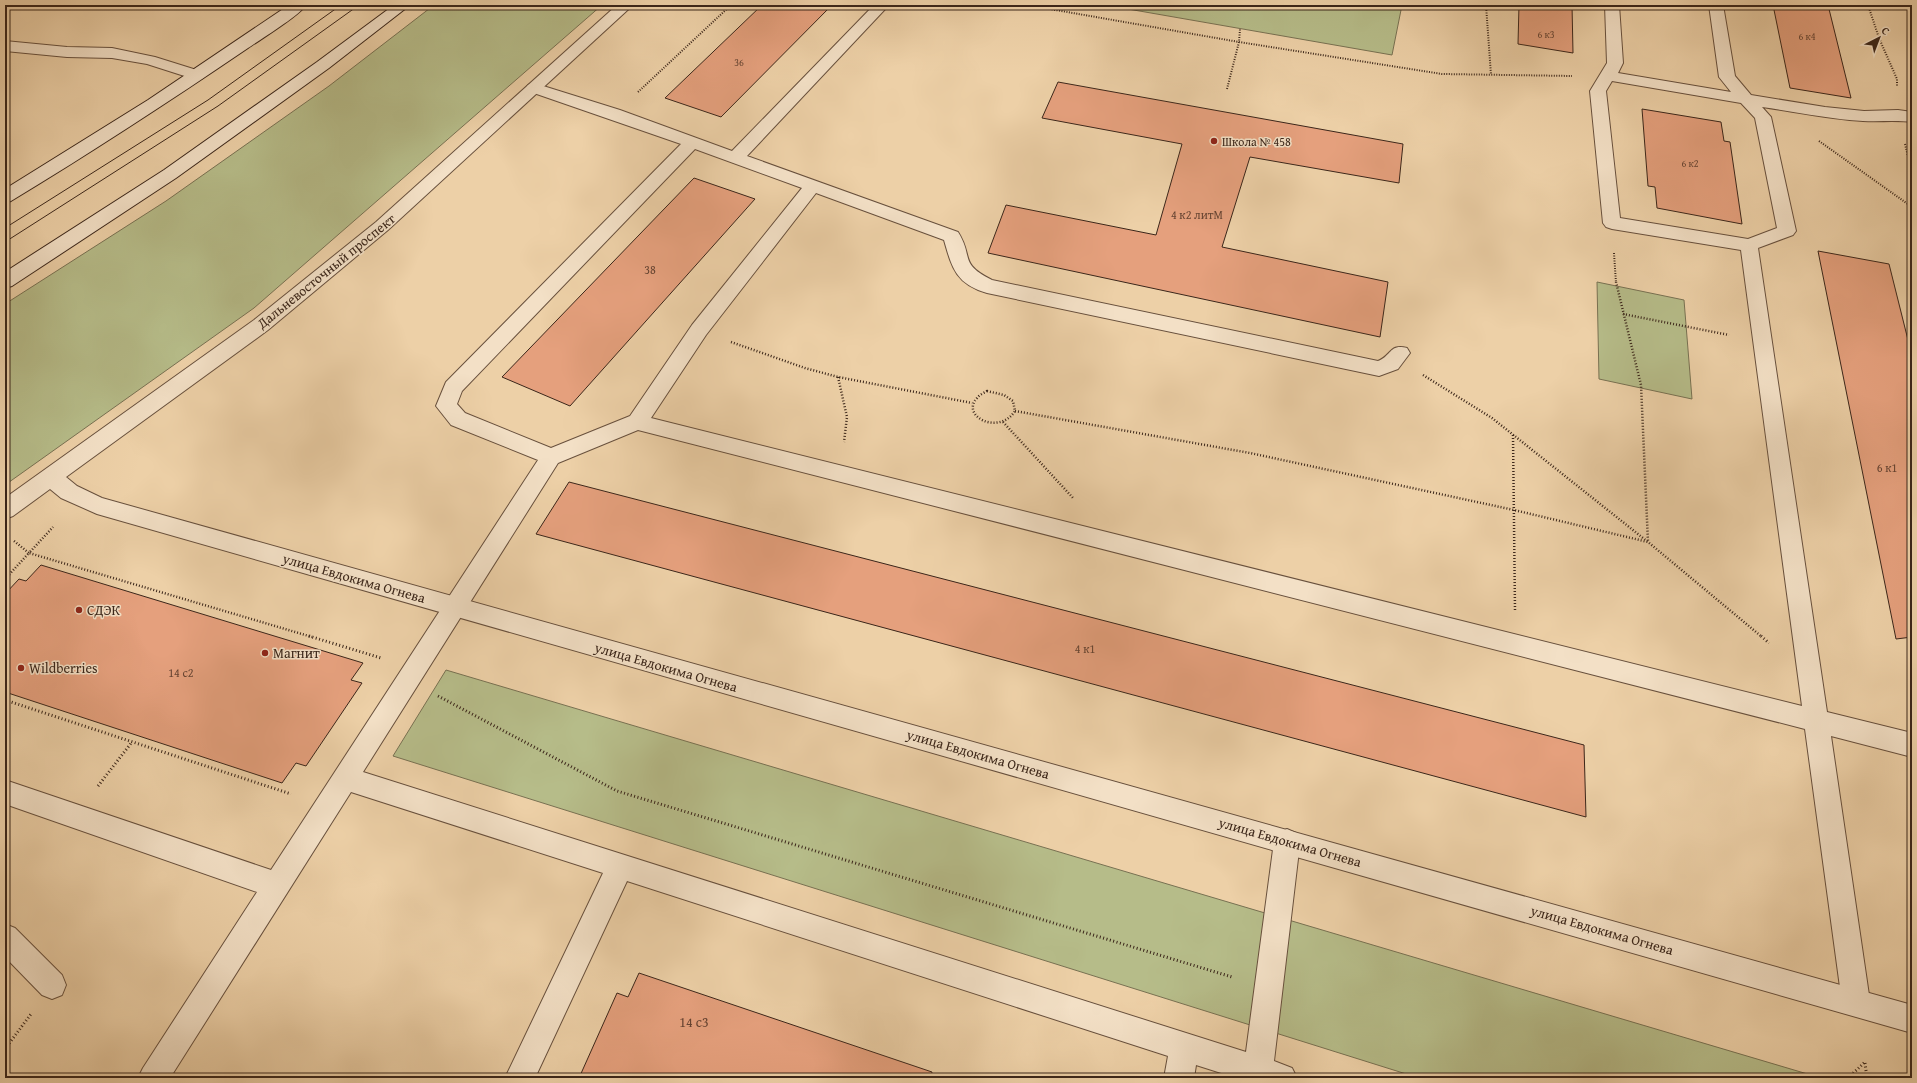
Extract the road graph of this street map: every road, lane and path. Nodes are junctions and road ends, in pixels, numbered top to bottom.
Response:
1 (299, 5) edge
2 (403, 5) edge
3 (626, 5) edge
4 (731, 5) edge
5 (882, 5) edge
6 (1027, 5) edge
7 (1486, 5) edge
8 (1612, 5) edge
9 (1716, 5) edge
10 (1240, 29) dead end
11 (1239, 42) junction
12 (5, 46) edge
13 (1491, 74) junction
14 (197, 75) junction
15 (1608, 76) junction
16 (534, 88) junction
17 (1227, 89) dead end
18 (1746, 99) junction
19 (614, 114) junction
20 (1912, 117) edge
21 (1818, 140) dead end
22 (692, 142) junction
23 (736, 157) junction
24 (813, 186) junction
25 (5, 197) edge
26 (1912, 206) edge
27 (1612, 223) junction
28 (1749, 245) junction
29 (5, 281) edge
30 (1623, 314) junction
31 (699, 330) junction
32 (1763, 342) junction
33 (1395, 359) joint
34 (838, 377) junction
35 (972, 403) junction
36 (1015, 411) junction
37 (637, 422) junction
38 (1003, 422) junction
39 (1513, 435) junction
40 (550, 457) junction
41 (833, 470) junction
42 (50, 477) junction
43 (5, 510) edge
44 (1514, 510) junction
45 (53, 528) dead end
46 (11, 538) dead end
47 (1648, 542) junction
48 (1116, 543) junction
49 (29, 553) junction
50 (5, 579) edge
51 (454, 607) junction
52 (1516, 644) junction
53 (411, 674) junction
54 (1811, 678) junction
55 (5, 700) edge
56 (1818, 721) junction
57 (132, 742) junction
58 (1912, 745) edge
59 (345, 778) junction
60 (5, 792) edge
61 (327, 806) junction
62 (75, 816) junction
63 (1288, 842) junction
64 (620, 866) junction
65 (276, 885) junction
66 (5, 938) edge
67 (52, 985) joint
68 (1268, 988) junction
69 (1856, 1002) junction
70 (1912, 1019) edge
71 (1184, 1047) junction
72 (5, 1049) edge
73 (1270, 1074) edge
74 (153, 1078) edge
75 (520, 1078) edge
76 (1179, 1078) edge
77 (1848, 1078) edge
78 (1867, 1078) edge

1 - 14 street
2 - 29 street
3 - 16 street, Дальневосточный проспект
4 - 19 path
5 - 23 street
6 - 11 path
7 - 13 path
8 - 15 street
9 - 18 street
10 - 11 path
11 - 13 path
11 - 17 path
12 - 14 street
13 - 15 path
14 - 25 street
15 - 18 street
15 - 27 street
16 - 19 street
16 - 42 street, Дальневосточный проспект
18 - 20 street
18 - 28 street
19 - 22 street
21 - 26 path
22 - 23 street
22 - 40 street
23 - 24 street
24 - 31 street
24 - 33 street
27 - 28 street
27 - 30 path
28 - 32 street
30 - 32 path
30 - 47 path
31 - 34 path
31 - 37 street
32 - 54 street
33 - 39 path
34 - 35 path
34 - 41 path
35 - 36 path
35 - 38 path
36 - 38 path
36 - 44 path
37 - 40 street
37 - 41 street
38 - 48 path
39 - 44 path
39 - 47 path
40 - 51 street
41 - 48 street
42 - 43 street, Дальневосточный проспект
42 - 51 street, улица Евдокима Огнева
44 - 47 path
44 - 52 path
45 - 49 path
46 - 49 path
47 - 54 path
48 - 52 street
49 - 50 path
49 - 53 path
51 - 53 street
51 - 63 street, улица Евдокима Огнева
52 - 56 street
53 - 59 street
53 - 68 path
54 - 56 street
55 - 57 path
56 - 58 street
56 - 69 street
57 - 61 path
57 - 62 path
59 - 61 street
59 - 64 street
60 - 62 street
61 - 65 street
62 - 65 street
63 - 68 street
63 - 69 street, улица Евдокима Огнева
64 - 71 street
64 - 75 street
65 - 74 street
66 - 67 street
67 - 72 path
68 - 73 street
69 - 70 street, улица Евдокима Огнева
71 - 73 street
71 - 76 street
77 - 78 path

